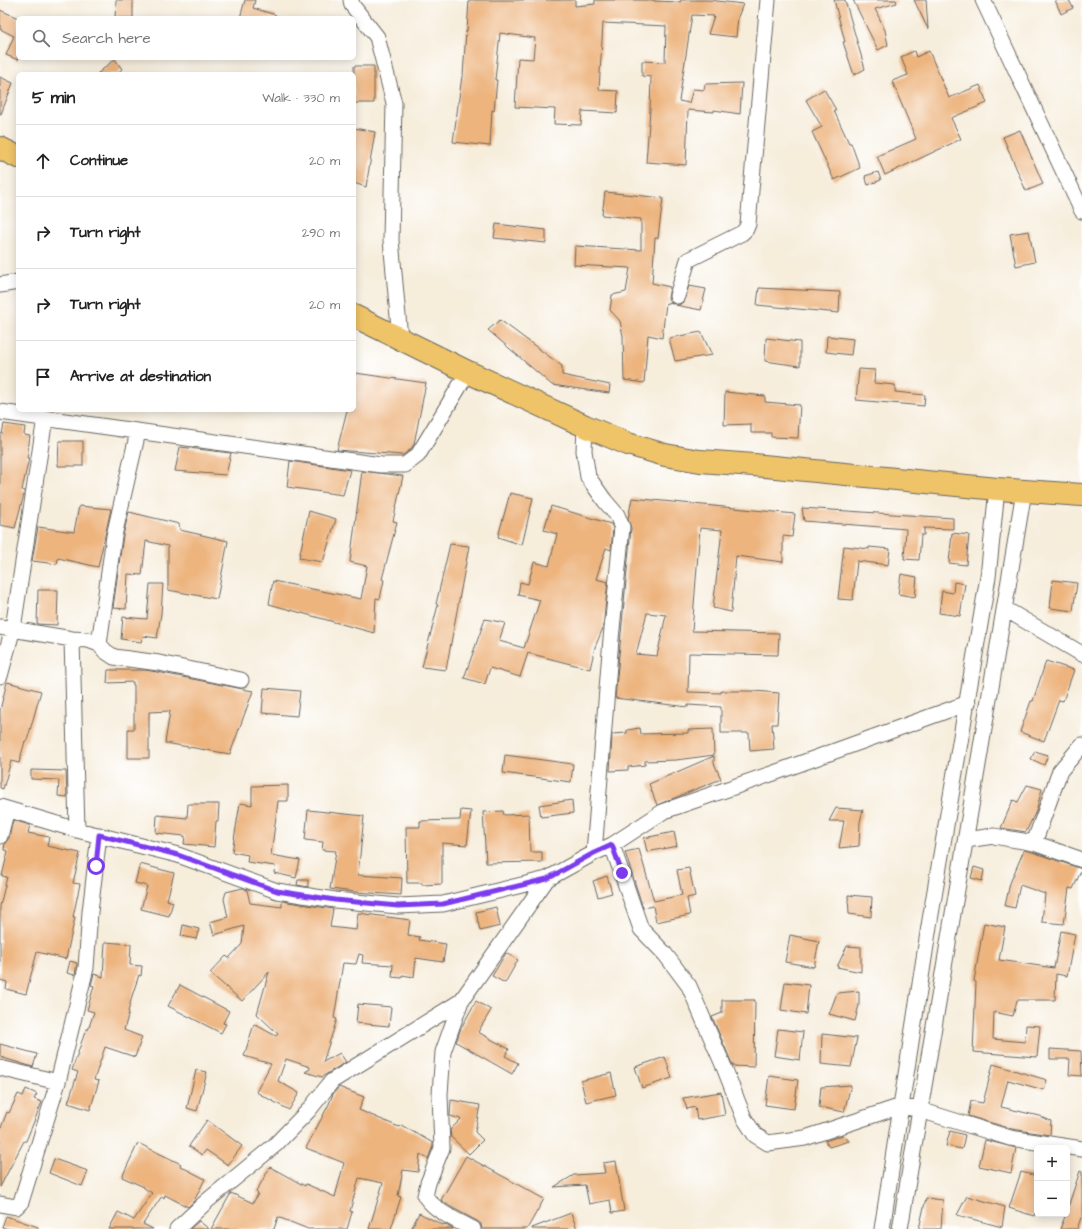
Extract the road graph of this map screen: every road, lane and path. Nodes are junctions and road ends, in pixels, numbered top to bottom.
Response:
1 (351, 0) edge
2 (768, 0) edge
3 (983, 0) edge
4 (0, 148) edge
5 (16, 156) edge
6 (1082, 211) edge
7 (16, 282) edge
8 (0, 285) edge
9 (677, 296) dead end
10 (356, 317) edge
11 (400, 338) junction
12 (468, 372) junction
13 (0, 412) edge
14 (52, 416) edge
15 (586, 426) junction
16 (138, 432) junction
17 (997, 489) junction
18 (1024, 490) junction
19 (1082, 495) edge
20 (1005, 609) junction
21 (7, 628) edge
22 (72, 639) junction
23 (99, 644) junction
24 (1082, 654) edge
25 (0, 676) edge
26 (241, 680) dead end
27 (968, 703) junction
28 (1082, 745) edge
29 (3, 808) edge
30 (77, 830) junction
31 (99, 835) junction
32 (0, 836) edge
33 (966, 840) junction
34 (1034, 843) junction
35 (612, 845) junction
36 (594, 853) junction
37 (1082, 860) edge
38 (547, 879) junction
39 (461, 1001) junction
40 (0, 1068) edge
41 (58, 1082) junction
42 (901, 1106) junction
43 (920, 1110) junction
44 (1082, 1149) edge
45 (0, 1204) edge
46 (177, 1229) edge
47 (473, 1229) edge
48 (882, 1229) edge
49 (900, 1229) edge

1 - 11 street
2 - 9 street
3 - 6 street
4 - 5 highway
7 - 8 street
10 - 11 highway
11 - 12 highway
12 - 15 highway
12 - 16 street
13 - 14 street
14 - 16 street
14 - 21 street
15 - 17 highway
15 - 36 street
16 - 23 street
17 - 18 highway
17 - 27 street
18 - 19 highway
18 - 20 street
20 - 24 street
20 - 33 street
21 - 22 street
21 - 25 street
22 - 23 street
22 - 30 street
23 - 26 street
27 - 35 street
27 - 42 street
28 - 34 street
29 - 30 street
29 - 32 street
30 - 31 street
31 - 38 street
31 - 41 street
33 - 34 street
33 - 43 street
34 - 37 street
35 - 36 street
35 - 42 street
36 - 38 street
38 - 39 street
39 - 46 street
39 - 47 street
40 - 41 street
41 - 45 street
42 - 43 street
42 - 48 street
43 - 44 street
43 - 49 street

